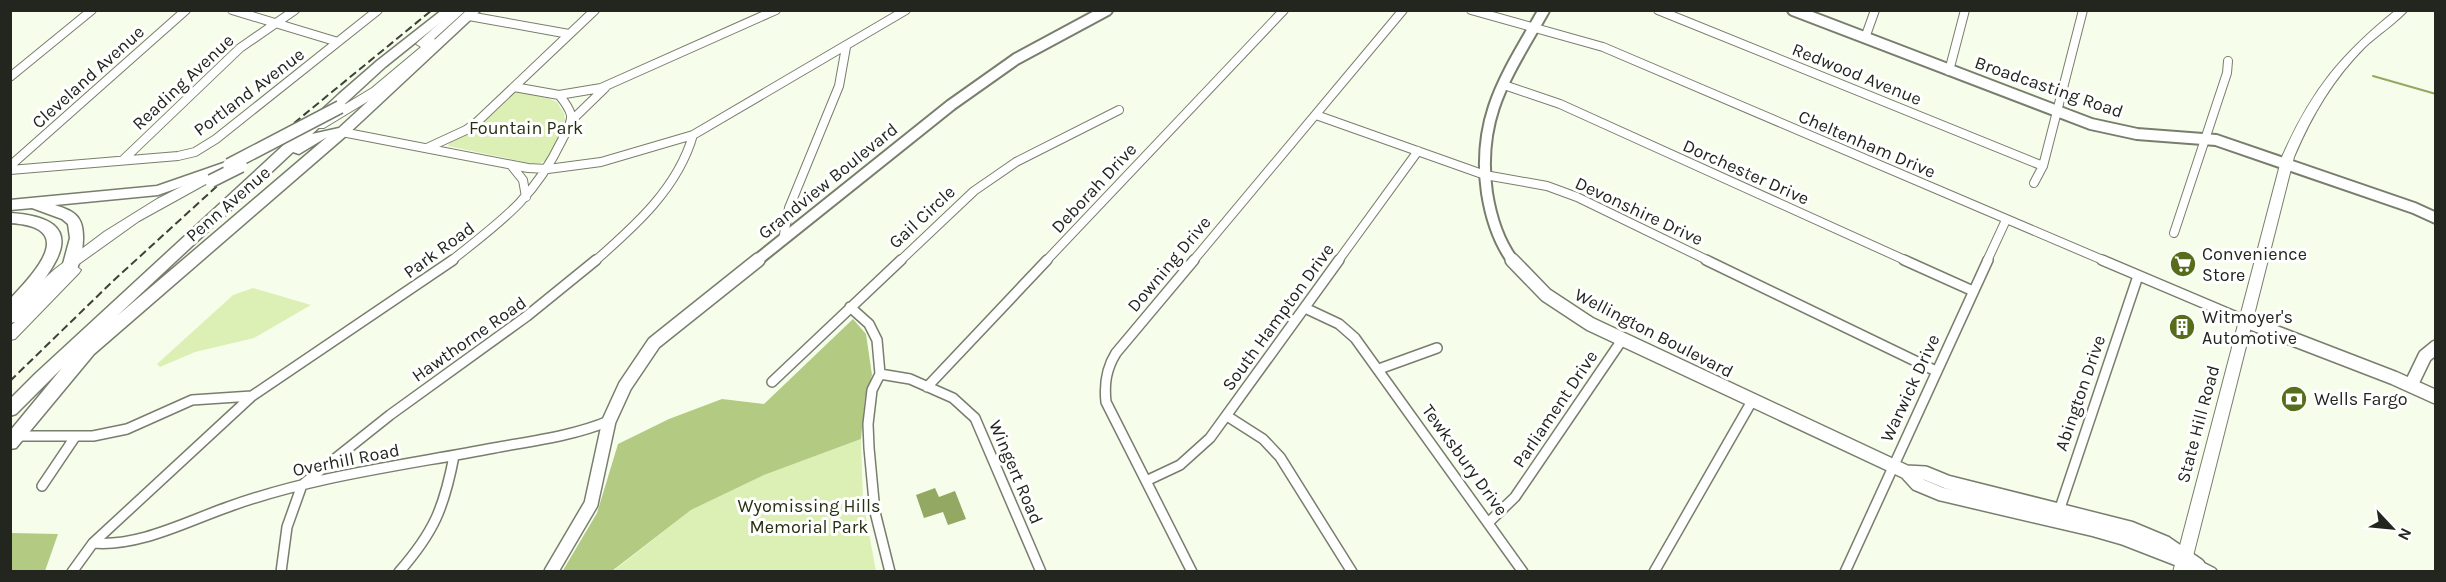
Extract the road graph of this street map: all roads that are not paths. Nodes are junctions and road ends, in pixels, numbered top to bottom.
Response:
1 (92, 10) edge
2 (186, 10) edge
3 (232, 10) edge
4 (295, 10) edge
5 (378, 10) edge
6 (450, 10) edge
7 (595, 10) edge
8 (776, 10) edge
9 (906, 10) edge
10 (1107, 10) edge
11 (1284, 10) edge
12 (1403, 10) edge
13 (1471, 10) edge
14 (1544, 10) edge
15 (1658, 10) edge
16 (1793, 10) edge
17 (1875, 10) edge
18 (1965, 10) edge
19 (2084, 10) edge
20 (2403, 10) edge
21 (469, 12) edge
22 (275, 24) junction
23 (1534, 27) junction
24 (569, 34) junction
25 (1865, 38) junction
26 (338, 42) junction
27 (846, 47) junction
28 (2228, 61) dead end
29 (1948, 71) junction
30 (10, 77) edge
31 (610, 84) junction
32 (1504, 85) junction
33 (514, 87) junction
34 (558, 95) junction
35 (1119, 110) dead end
36 (2057, 112) junction
37 (1316, 115) junction
38 (571, 121) junction
39 (342, 132) junction
40 (693, 135) junction
41 (2205, 138) junction
42 (428, 148) junction
43 (1418, 152) junction
44 (124, 159) junction
45 (2286, 163) junction
46 (229, 165) junction
47 (510, 165) junction
48 (2043, 165) junction
49 (10, 168) edge
50 (548, 169) junction
51 (1485, 176) junction
52 (2034, 183) dead end
53 (526, 198) junction
54 (10, 205) edge
55 (10, 218) edge
56 (2436, 218) edge
57 (2006, 219) junction
58 (2174, 233) dead end
59 (783, 240) junction
60 (72, 260) junction
61 (168, 260) junction
62 (67, 275) junction
63 (2138, 276) junction
64 (1973, 291) junction
65 (850, 307) junction
66 (1305, 308) junction
67 (10, 310) edge
68 (10, 318) edge
69 (2246, 321) junction
70 (10, 335) edge
71 (1622, 340) junction
72 (2436, 347) edge
73 (1437, 348) dead end
74 (1379, 369) junction
75 (1936, 371) junction
76 (880, 374) junction
77 (772, 382) dead end
78 (2411, 386) junction
79 (927, 387) junction
80 (252, 396) junction
81 (2436, 397) edge
82 (1752, 401) junction
83 (10, 410) edge
84 (1227, 416) junction
85 (609, 421) junction
86 (75, 436) junction
87 (12, 438) edge
88 (454, 456) junction
89 (1899, 469) junction
90 (1146, 481) junction
91 (302, 485) junction
92 (42, 486) dead end
93 (2058, 515) junction
94 (1490, 522) junction
95 (93, 543) junction
96 (2187, 563) edge
97 (72, 572) edge
98 (281, 572) edge
99 (399, 572) edge
100 (550, 572) edge
101 (890, 572) edge
102 (1041, 572) edge
103 (1192, 572) edge
104 (1352, 572) edge
105 (1523, 572) edge
106 (1654, 572) edge
107 (1845, 572) edge
108 (2212, 572) edge

1 - 30 street
2 - 49 street, Cleveland Avenue
3 - 22 street
4 - 22 street, Reading Avenue
5 - 26 street, Portland Avenue
6 - 61 highway, Penn Avenue
7 - 24 street
8 - 31 street
9 - 27 street
10 - 59 street, Grandview Boulevard
11 - 79 street, Deborah Drive
12 - 37 street, Downing Drive
13 - 23 street, Cheltenham Drive
14 - 23 street, Wellington Boulevard
15 - 48 street, Redwood Avenue
16 - 25 street, Broadcasting Road
17 - 25 street
18 - 29 street
19 - 36 street
20 - 45 main road, State Hill Road
21 - 24 street
21 - 39 highway, Penn Avenue
21 - 46 main road, Penn Avenue, bridge
21 - 62 main road, Penn Avenue, bridge
22 - 26 street
22 - 44 street, Reading Avenue
23 - 32 street, Wellington Boulevard
23 - 57 street, Cheltenham Drive
24 - 33 street
25 - 29 street, Broadcasting Road
26 - 44 street, Portland Avenue
27 - 40 street
27 - 59 street
28 - 41 street
29 - 36 street, Broadcasting Road
31 - 34 street
31 - 38 street, Park Road
32 - 51 street, Wellington Boulevard
32 - 64 street, Dorchester Drive
33 - 34 street
33 - 42 street
34 - 38 street
35 - 65 street, Gail Circle
36 - 41 street, Broadcasting Road
36 - 48 street
37 - 43 street, Devonshire Drive
37 - 90 street, Downing Drive
38 - 50 street, Park Road
39 - 42 street
39 - 61 highway
39 - 87 highway, Penn Avenue
40 - 50 street
40 - 91 street, Hawthorne Road
41 - 45 street, Broadcasting Road
41 - 58 street
42 - 47 street
43 - 51 street, Devonshire Drive
43 - 66 street, South Hampton Drive
44 - 49 street, Portland Avenue
45 - 56 street, Broadcasting Road
45 - 69 main road, State Hill Road
46 - 54 highway
46 - 60 main road, Penn Avenue
47 - 50 street
47 - 53 street
48 - 52 street
50 - 53 street, Park Road
51 - 71 street, Wellington Boulevard
51 - 75 street, Devonshire Drive
53 - 80 street, Park Road
54 - 60 highway
55 - 67 highway
57 - 63 street, Cheltenham Drive
57 - 64 street, Warwick Drive
59 - 85 street, Grandview Boulevard
60 - 62 highway
60 - 68 main road, Penn Avenue
61 - 83 highway, Penn Avenue
62 - 70 main road, Penn Avenue
63 - 69 street, Cheltenham Drive
63 - 93 street, Abington Drive
64 - 75 street, Warwick Drive
65 - 76 street
65 - 77 street, Gail Circle
66 - 74 street, Tewksbury Drive
66 - 84 street, South Hampton Drive
69 - 78 street
69 - 96 main road, State Hill Road
71 - 82 street, Wellington Boulevard
71 - 94 street, Parliament Drive
72 - 78 street
73 - 74 street
74 - 94 street, Tewksbury Drive
75 - 89 street, Warwick Drive
76 - 79 street, Wingert Road
76 - 101 street
78 - 81 street
79 - 102 street, Wingert Road
80 - 86 street
80 - 95 street, Park Road
82 - 89 street, Wellington Boulevard
82 - 106 street
84 - 90 street, South Hampton Drive
84 - 104 street
85 - 88 street, Overhill Road
85 - 100 street, Grandview Boulevard
86 - 87 street
86 - 92 street
88 - 91 street, Overhill Road
88 - 99 street
89 - 93 street, Wellington Boulevard
89 - 107 street, Warwick Drive
90 - 103 street, Downing Drive
91 - 95 street, Overhill Road
91 - 98 street
93 - 96 street, Wellington Boulevard
94 - 105 street, Tewksbury Drive
95 - 97 street, Park Road
96 - 108 street

